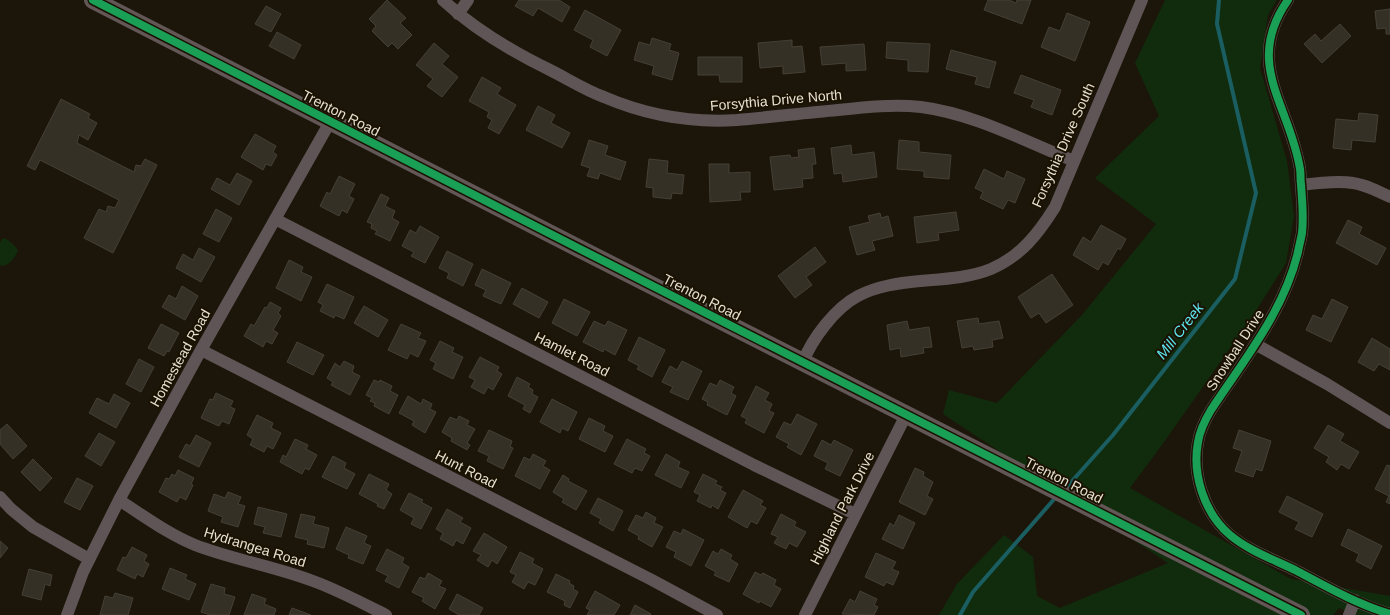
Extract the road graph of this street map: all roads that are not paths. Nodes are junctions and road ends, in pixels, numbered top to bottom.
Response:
1 (443, 0) edge
2 (468, 0) edge
3 (1288, 0) edge
4 (1139, 1) edge
5 (101, 2) edge
6 (458, 14) junction
7 (330, 122) junction
8 (1074, 161) junction
9 (1301, 185) junction
10 (1390, 197) edge
11 (275, 218) junction
12 (1255, 344) junction
13 (201, 350) junction
14 (803, 362) junction
15 (906, 415) junction
16 (1390, 423) edge
17 (0, 497) edge
18 (119, 500) junction
19 (856, 514) junction
20 (89, 559) junction
21 (1355, 600) junction
22 (1390, 614) edge
23 (67, 615) edge
24 (386, 615) edge
25 (717, 615) edge
26 (804, 615) edge
27 (1301, 615) edge
28 (1349, 615) edge

1 - 6 street, Forsythia Drive North
2 - 6 street
3 - 9 street, Snowball Drive
4 - 8 street, Forsythia Drive South
5 - 7 main road, Trenton Road
6 - 8 street, Forsythia Drive North
7 - 11 street, Homestead Road
7 - 14 main road, Trenton Road
8 - 14 street, Forsythia Drive South
9 - 10 street
9 - 12 street, Snowball Drive
11 - 13 street, Homestead Road
11 - 19 street, Hamlet Road
12 - 16 street
12 - 21 street, Snowball Drive
13 - 18 street, Homestead Road
13 - 25 street, Hunt Road
14 - 15 main road, Trenton Road
15 - 19 street, Highland Park Drive
15 - 27 main road, Trenton Road
17 - 20 street
18 - 20 street, Homestead Road
18 - 24 street, Hydrangea Road
19 - 26 street, Highland Park Drive
20 - 23 street, Homestead Road
21 - 22 street, Snowball Drive
21 - 28 street

